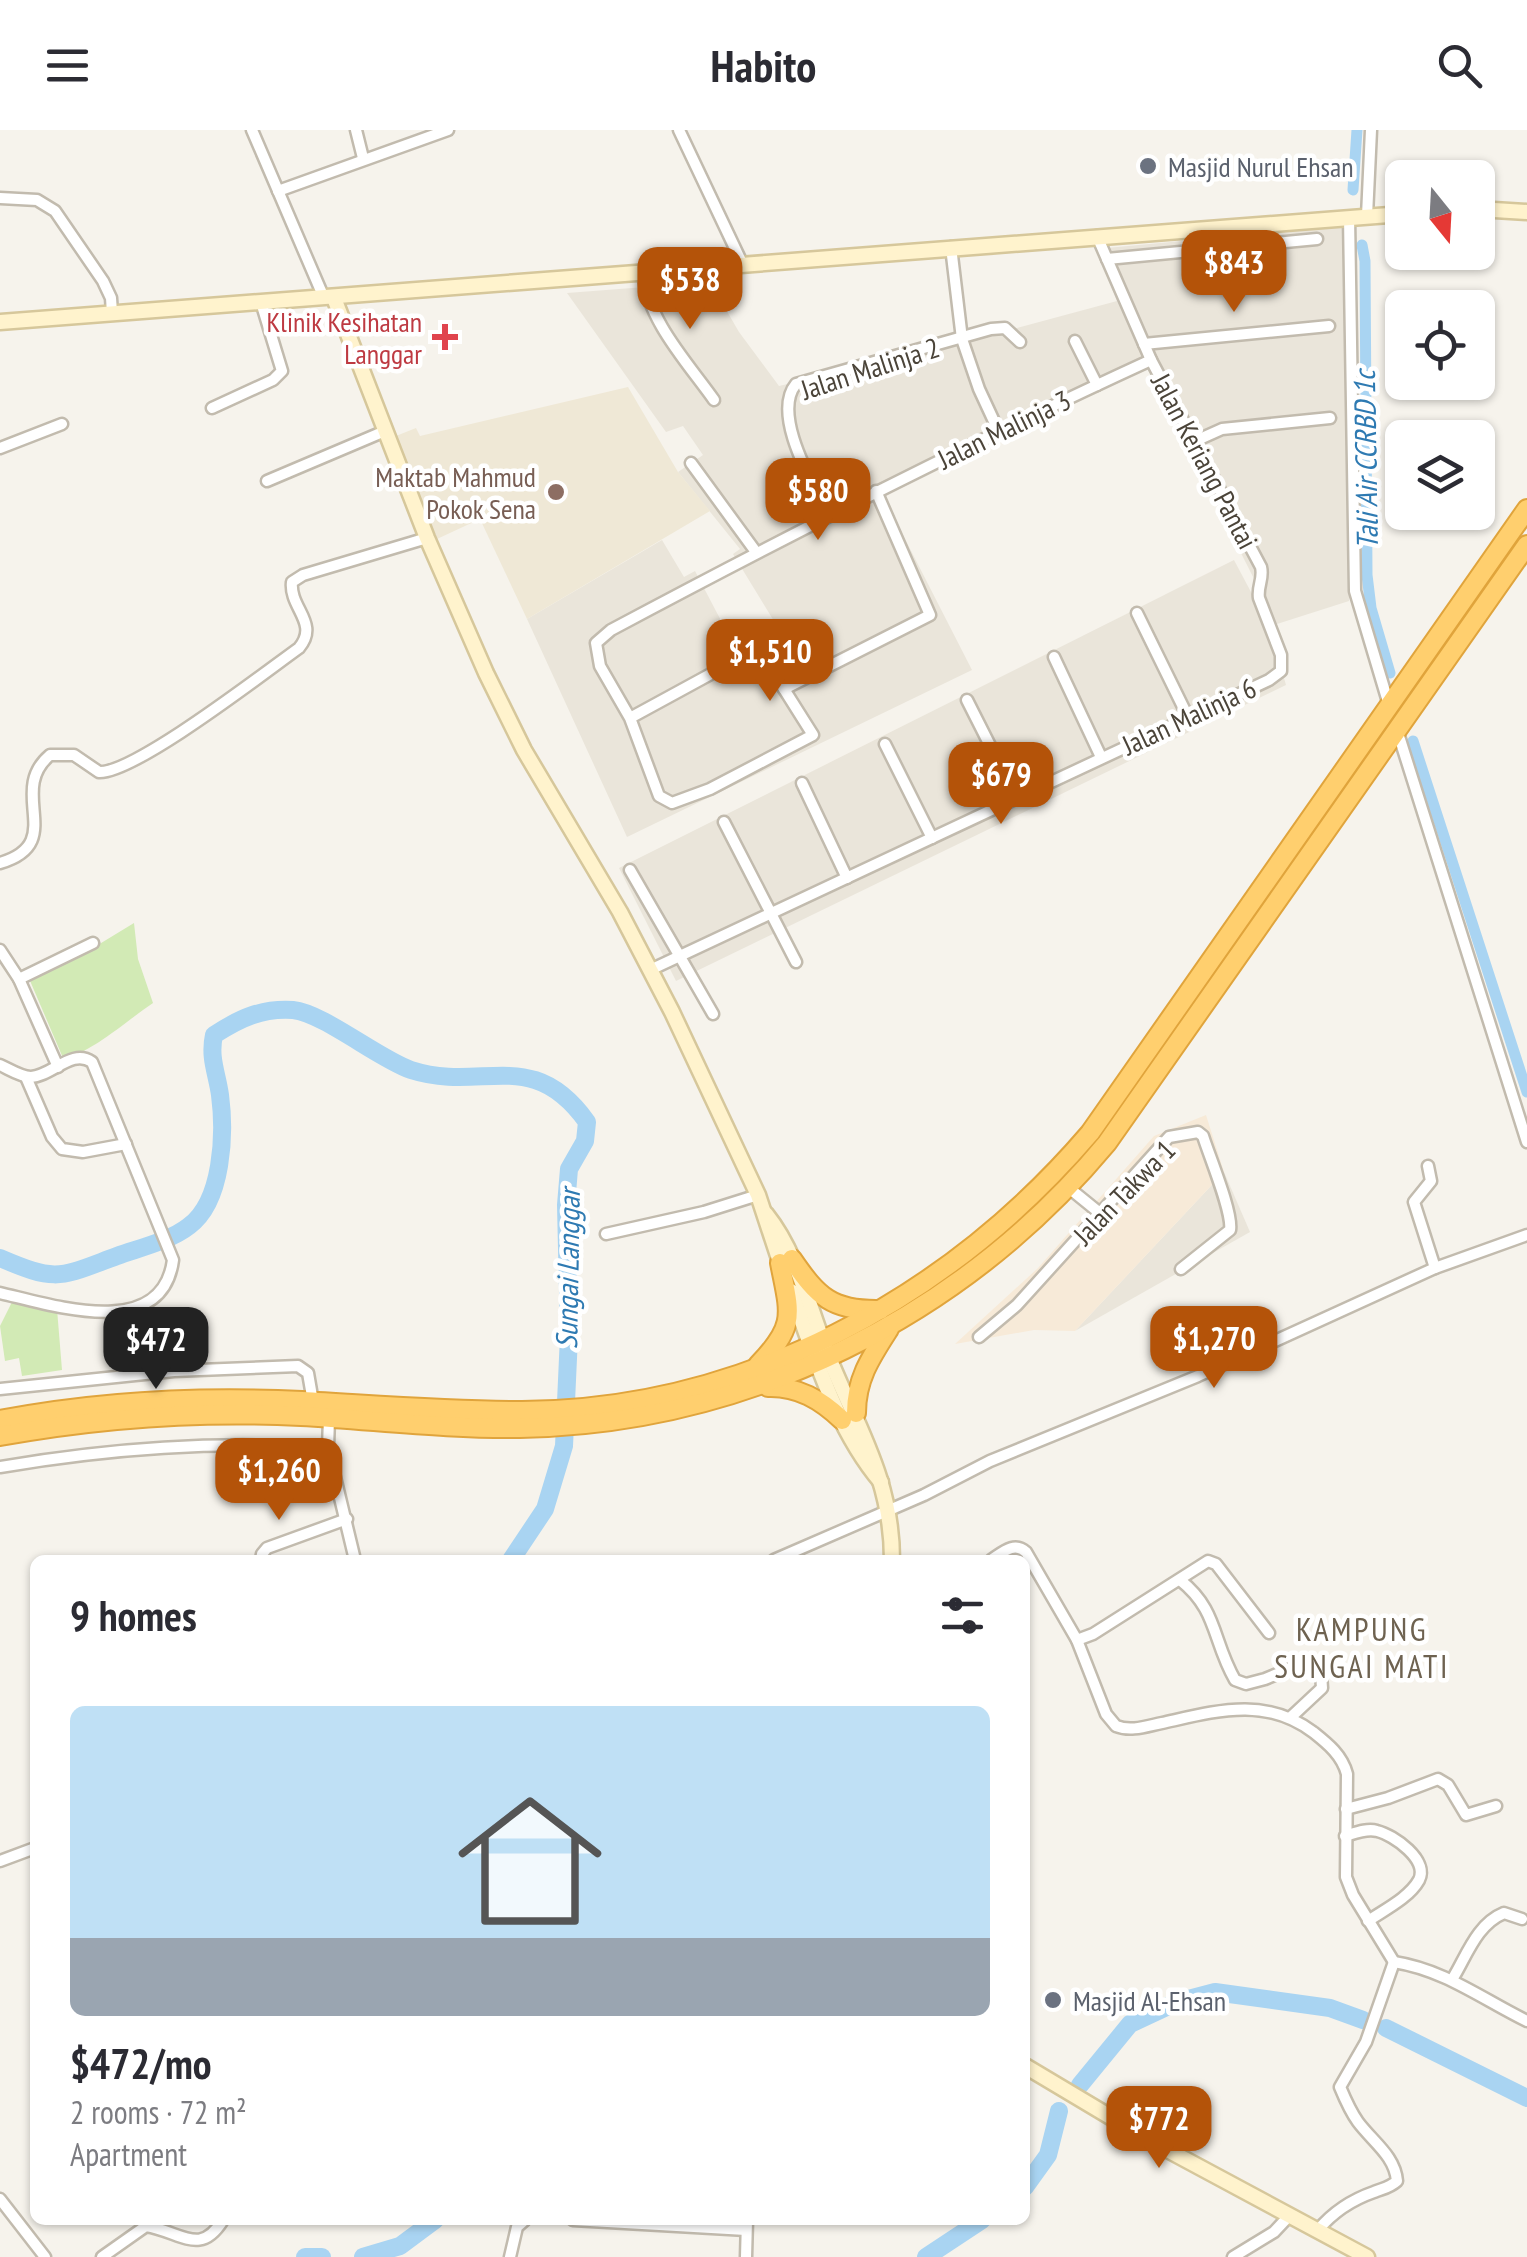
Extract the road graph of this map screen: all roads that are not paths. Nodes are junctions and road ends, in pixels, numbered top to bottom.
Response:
1 (252, 130) edge
2 (356, 130) edge
3 (448, 130) edge
4 (679, 130) edge
5 (1371, 130) edge
6 (363, 158) junction
7 (278, 191) junction
8 (0, 198) edge
9 (1495, 210) edge
10 (1527, 212) edge
11 (1385, 215) edge
12 (1368, 216) junction
13 (1350, 218) junction
14 (1292, 222) junction
15 (1237, 226) junction
16 (1208, 228) junction
17 (1096, 236) junction
18 (1318, 239) dead end
19 (1295, 240) junction
20 (1238, 245) junction
21 (951, 247) junction
22 (1210, 248) junction
23 (1107, 259) junction
24 (742, 263) junction
25 (643, 272) junction
26 (329, 298) junction
27 (260, 302) junction
28 (112, 313) junction
29 (0, 322) edge
30 (1329, 326) dead end
31 (962, 339) junction
32 (1075, 340) dead end
33 (1020, 342) dead end
34 (1144, 344) junction
35 (1151, 360) junction
36 (1098, 385) junction
37 (714, 400) dead end
38 (212, 408) dead end
39 (1330, 418) dead end
40 (62, 424) dead end
41 (998, 430) junction
42 (386, 431) junction
43 (1193, 442) junction
44 (0, 448) edge
45 (692, 463) dead end
46 (268, 481) dead end
47 (876, 491) junction
48 (1527, 509) edge
49 (828, 516) junction
50 (427, 538) junction
51 (1527, 545) edge
52 (756, 552) junction
53 (1263, 577) joint
54 (1138, 613) dead end
55 (1054, 657) dead end
56 (784, 689) junction
57 (967, 700) dead end
58 (1389, 706) junction
59 (1188, 717) junction
60 (630, 718) junction
61 (1397, 728) junction
62 (885, 744) dead end
63 (1102, 756) junction
64 (802, 783) dead end
65 (1016, 798) junction
66 (724, 822) dead end
67 (932, 838) junction
68 (0, 863) edge
69 (630, 870) dead end
70 (847, 878) junction
71 (770, 914) junction
72 (92, 943) dead end
73 (0, 950) edge
74 (679, 955) junction
75 (796, 962) dead end
76 (650, 970) junction
77 (19, 979) junction
78 (713, 1014) dead end
79 (0, 1065) edge
80 (58, 1066) junction
81 (26, 1077) junction
82 (1527, 1142) edge
83 (126, 1144) junction
84 (1428, 1166) dead end
85 (1070, 1188) junction
86 (758, 1195) junction
87 (1101, 1214) junction
88 (606, 1234) dead end
89 (1527, 1235) edge
90 (786, 1261) junction
91 (1181, 1268) dead end
92 (1435, 1268) junction
93 (0, 1293) edge
94 (883, 1310) junction
95 (890, 1328) junction
96 (979, 1337) dead end
97 (820, 1352) junction
98 (754, 1380) junction
99 (0, 1389) edge
100 (313, 1402) junction
101 (849, 1417) junction
102 (329, 1418) junction
103 (548, 1418) junction
104 (0, 1420) edge
105 (0, 1436) edge
106 (328, 1448) junction
107 (0, 1467) edge
108 (887, 1512) junction
109 (347, 1520) junction
110 (262, 1555) edge
111 (354, 1555) edge
112 (786, 1555) edge
113 (891, 1555) edge
114 (999, 1555) edge
115 (1028, 1555) edge
116 (1030, 1559) edge
117 (1180, 1580) junction
118 (1269, 1633) dead end
119 (1077, 1640) junction
120 (1291, 1717) junction
121 (1496, 1806) dead end
122 (1346, 1808) junction
123 (1345, 1836) junction
124 (30, 1850) edge
125 (0, 1861) edge
126 (1522, 1919) dead end
127 (1368, 1920) junction
128 (1394, 1962) junction
129 (1453, 1978) junction
130 (1527, 2021) edge
131 (1030, 2069) edge
132 (0, 2199) edge
133 (1289, 2216) junction
134 (220, 2225) edge
135 (520, 2225) edge
136 (746, 2225) edge
137 (1318, 2230) junction
138 (44, 2257) edge
139 (102, 2257) edge
140 (510, 2257) edge
141 (746, 2257) edge
142 (1233, 2257) edge
143 (1367, 2257) edge

1 - 7 street
2 - 6 street
3 - 6 street
4 - 24 street
5 - 12 street
6 - 7 street
7 - 26 street
8 - 28 street
9 - 10 main road
11 - 12 main road
12 - 13 main road
13 - 14 main road
13 - 58 street
14 - 15 main road
14 - 19 street
15 - 16 main road
15 - 20 street
16 - 17 main road
16 - 22 street
17 - 21 main road
17 - 23 street, Jalan Keriang Pantai
18 - 19 street
19 - 20 street
20 - 22 street
21 - 24 main road
21 - 31 street
22 - 23 street
23 - 34 street, Jalan Keriang Pantai
24 - 25 main road
25 - 26 main road
25 - 37 street
26 - 27 main road
26 - 42 main road
27 - 28 main road
27 - 38 street
28 - 29 main road
30 - 34 street
31 - 33 street
31 - 41 street
31 - 49 street, Jalan Malinja 2
32 - 36 street
34 - 35 street, Jalan Keriang Pantai
35 - 36 street, Jalan Malinja 3
35 - 43 street, Jalan Keriang Pantai
36 - 41 street, Jalan Malinja 3
39 - 43 street
40 - 44 street
41 - 47 street, Jalan Malinja 3
42 - 46 street
42 - 50 main road
43 - 53 street, Jalan Keriang Pantai
45 - 52 street
47 - 49 street, Jalan Malinja 3
47 - 56 street
48 - 58 highway
49 - 52 street, Jalan Malinja 3
50 - 68 street
50 - 76 main road
51 - 61 highway
52 - 60 street, Jalan Malinja 3
53 - 59 street, Jalan Malinja 6
54 - 59 street
55 - 63 street
56 - 60 street
56 - 60 street, Jalan Malinja 3
57 - 65 street
58 - 94 highway
59 - 63 street, Jalan Malinja 6
61 - 82 street
61 - 85 highway
62 - 67 street
63 - 65 street, Jalan Malinja 6
64 - 70 street
65 - 67 street, Jalan Malinja 6
66 - 71 street
67 - 70 street, Jalan Malinja 6
69 - 74 street
70 - 71 street, Jalan Malinja 6
71 - 74 street, Jalan Malinja 6
71 - 75 street
72 - 77 street
73 - 77 street
74 - 76 street, Jalan Malinja 6
74 - 78 street
76 - 86 main road
77 - 80 street
79 - 81 street
80 - 81 street
80 - 83 street
81 - 83 street
83 - 93 street
84 - 92 street
85 - 87 street
85 - 95 highway
86 - 88 street
86 - 90 main road
87 - 91 street, Jalan Takwa 1
87 - 96 street, Jalan Takwa 1
89 - 92 street
90 - 94 highway
90 - 97 main road
90 - 98 highway
92 - 108 street
94 - 97 highway
95 - 97 highway
95 - 101 highway
97 - 98 highway
97 - 101 main road
98 - 101 highway
98 - 103 highway
99 - 100 street
100 - 103 highway
100 - 104 highway
101 - 108 main road
102 - 103 highway
102 - 105 highway
102 - 106 street
106 - 107 street
106 - 109 street
108 - 112 street
108 - 113 main road
109 - 110 street
109 - 111 street
114 - 115 street
116 - 119 street
117 - 118 street
117 - 119 street
117 - 120 street
119 - 120 street
120 - 122 street
121 - 122 street
122 - 123 street
123 - 127 street
123 - 127 street
124 - 125 street
126 - 129 street
127 - 128 street
128 - 129 street
128 - 137 street
129 - 130 street
131 - 133 main road
132 - 138 street
133 - 137 main road
133 - 142 street
134 - 139 street
135 - 140 street
136 - 141 street
137 - 143 main road

